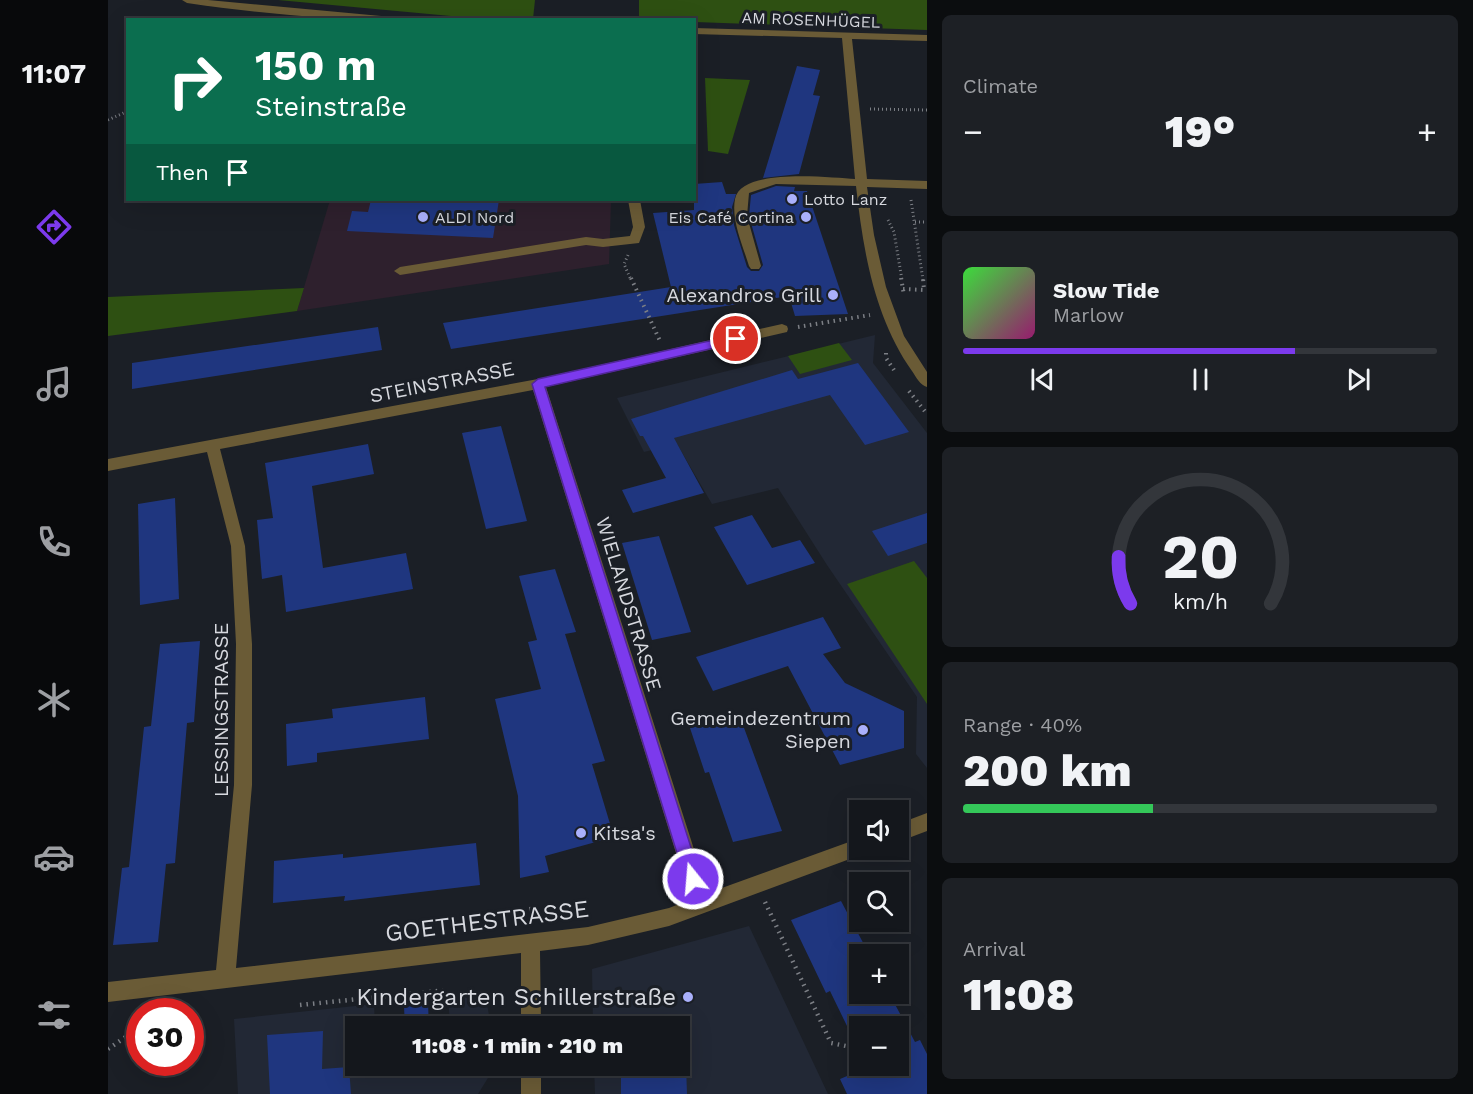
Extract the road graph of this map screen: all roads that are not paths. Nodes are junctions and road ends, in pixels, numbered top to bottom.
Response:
1 (187, 0) edge
2 (369, 18) edge
3 (696, 31) edge
4 (847, 36) junction
5 (927, 38) edge
6 (861, 182) junction
7 (927, 185) edge
8 (634, 201) edge
9 (755, 266) dead end
10 (400, 271) dead end
11 (782, 329) road end
12 (927, 382) edge
13 (538, 384) junction
14 (212, 445) junction
15 (108, 465) edge
16 (927, 822) edge
17 (909, 829) edge
18 (849, 851) edge
19 (704, 905) junction
20 (530, 942) junction
21 (225, 978) junction
22 (108, 992) edge
23 (531, 1016) edge
24 (531, 1076) edge
25 (531, 1094) edge

1 - 2 street
3 - 4 street, AM ROSENHÜGEL
4 - 5 street, AM ROSENHÜGEL
4 - 6 street
6 - 7 street
6 - 9 street
6 - 12 street
8 - 10 street
11 - 13 street, STEINSTRASSE
13 - 14 street, STEINSTRASSE
13 - 19 street, WIELANDSTRASSE
14 - 15 street, STEINSTRASSE
14 - 21 street, LESSINGSTRASSE
16 - 17 street
18 - 19 street, GOETHESTRASSE
19 - 20 street, GOETHESTRASSE
20 - 21 street, GOETHESTRASSE
20 - 23 street
21 - 22 street, GOETHESTRASSE
24 - 25 street

